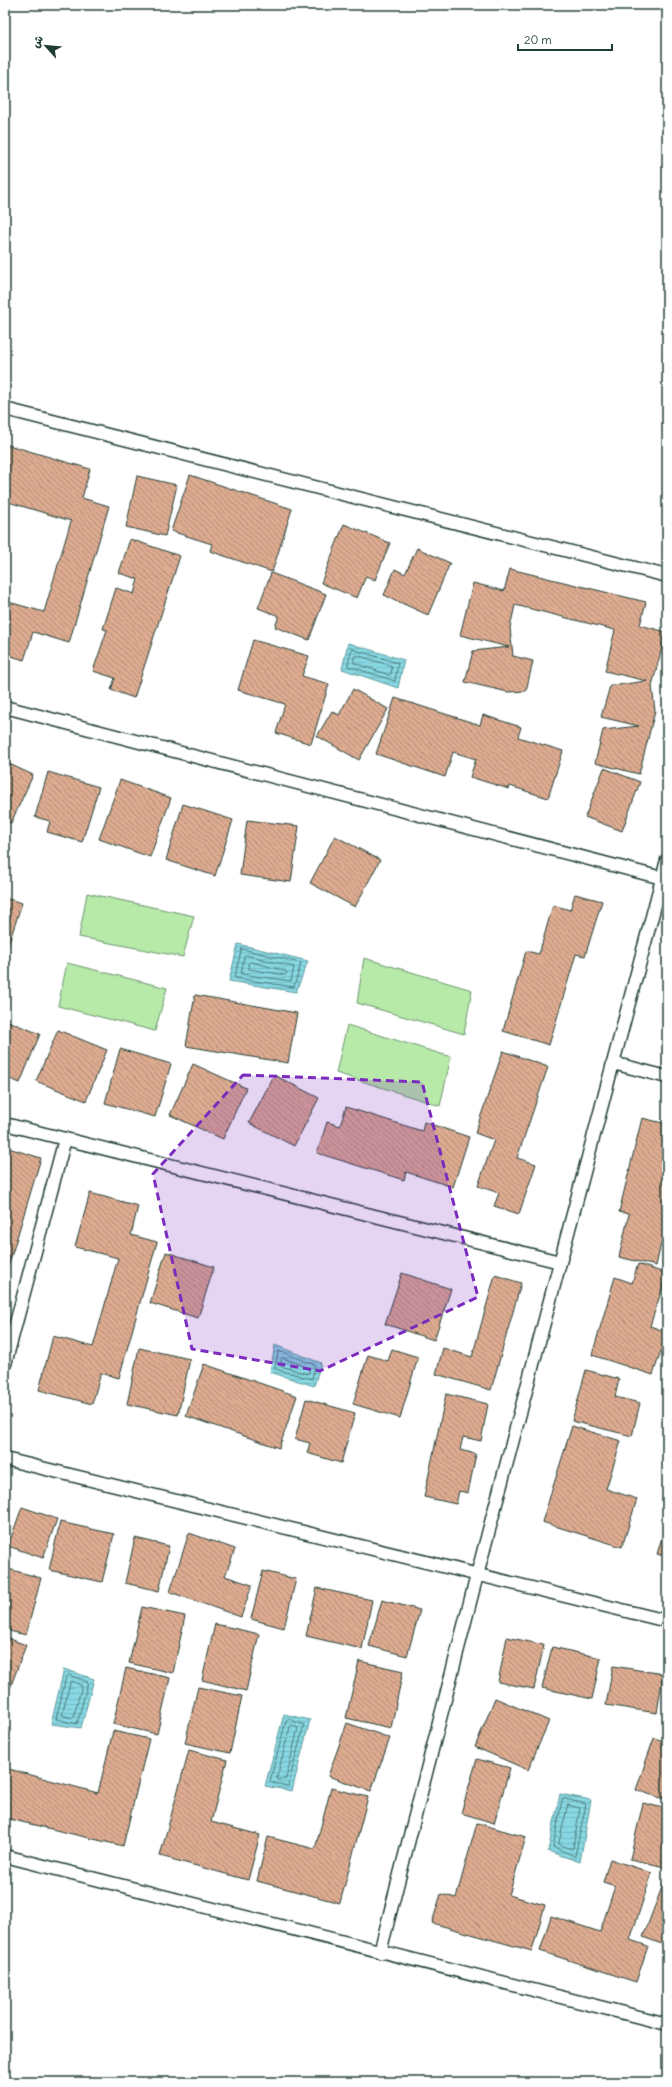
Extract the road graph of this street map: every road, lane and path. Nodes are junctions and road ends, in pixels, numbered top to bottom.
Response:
1 (5, 409) edge
2 (667, 576) edge
3 (5, 707) edge
4 (667, 860) edge
5 (662, 878) junction
6 (613, 1063) junction
7 (667, 1077) edge
8 (5, 1124) edge
9 (65, 1138) junction
10 (560, 1262) junction
11 (5, 1364) edge
12 (5, 1459) edge
13 (477, 1575) junction
14 (667, 1621) edge
15 (5, 1856) edge
16 (380, 1952) junction
17 (667, 2024) edge

1 - 2 lane
3 - 5 lane
4 - 5 lane
5 - 6 lane
6 - 7 lane
6 - 10 lane
8 - 9 lane
9 - 10 lane
9 - 11 lane
10 - 13 lane
12 - 13 lane
13 - 14 lane
13 - 16 lane
15 - 16 lane
16 - 17 lane

